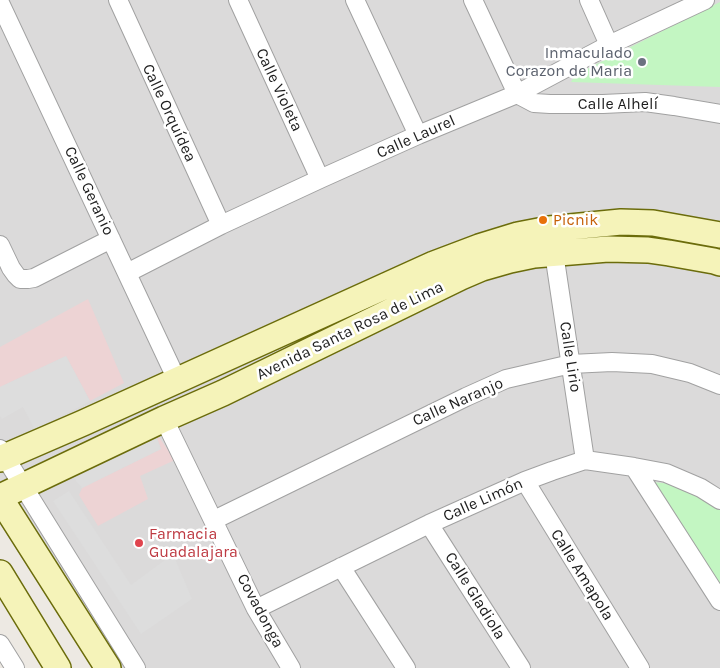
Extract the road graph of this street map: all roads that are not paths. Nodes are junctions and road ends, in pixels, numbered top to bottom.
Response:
1 (118, 0) edge
2 (238, 0) edge
3 (354, 0) edge
4 (473, 0) edge
5 (589, 0) edge
6 (705, 0) edge
7 (0, 3) edge
8 (609, 44) junction
9 (517, 94) junction
10 (720, 114) edge
11 (418, 135) junction
12 (320, 179) junction
13 (221, 225) junction
14 (720, 236) edge
15 (111, 239) junction
16 (0, 245) edge
17 (554, 253) junction
18 (720, 263) edge
19 (6, 271) edge
20 (127, 273) junction
21 (571, 364) junction
22 (177, 380) junction
23 (720, 385) edge
24 (164, 419) junction
25 (2, 455) edge
26 (585, 460) junction
27 (634, 466) junction
28 (525, 481) junction
29 (24, 487) junction
30 (0, 498) edge
31 (720, 500) edge
32 (214, 520) junction
33 (430, 524) junction
34 (341, 566) junction
35 (0, 573) edge
36 (720, 601) edge
37 (256, 609) junction
38 (0, 644) edge
39 (15, 668) edge
40 (58, 668) edge
41 (108, 668) edge
42 (136, 668) edge
43 (291, 668) edge
44 (406, 668) edge
45 (521, 668) edge
46 (640, 668) edge

1 - 13 street, Calle Orquídea
2 - 12 street, Calle Violeta
3 - 11 street
4 - 9 street
5 - 8 street
6 - 8 street, Calle Laurel
7 - 15 street, Calle Geranio
8 - 9 street, Calle Laurel
9 - 10 street, Calle Alhelí
9 - 11 street, Calle Laurel
11 - 12 street, Calle Laurel
12 - 13 street, Calle Laurel
13 - 20 street, Calle Laurel
14 - 22 street, Avenida Santa Rosa de Lima
15 - 19 street
15 - 20 street, Calle Geranio
16 - 19 street
17 - 18 street, Avenida Santa Rosa de Lima
17 - 21 street, Calle Lirio
17 - 24 street, Avenida Santa Rosa de Lima
20 - 22 street, Calle Geranio
21 - 23 street, Calle Naranjo
21 - 26 street, Calle Lirio
21 - 32 street, Calle Naranjo
22 - 25 street, Avenida Santa Rosa de Lima
24 - 29 street, Avenida Santa Rosa de Lima
24 - 32 street, Covadonga
25 - 29 street
26 - 27 street, Calle Limón
26 - 28 street, Calle Limón
27 - 31 street, Calle Limón
27 - 36 street
28 - 33 street, Calle Limón
28 - 46 street, Calle Amapola
29 - 30 street, Avenida Santa Rosa de Lima
29 - 42 street
30 - 41 street
32 - 37 street, Covadonga
33 - 34 street, Calle Limón
33 - 45 street, Calle Gladiola
34 - 37 street, Calle Limón
34 - 44 street
35 - 40 street
37 - 43 street, Covadonga
38 - 39 street

